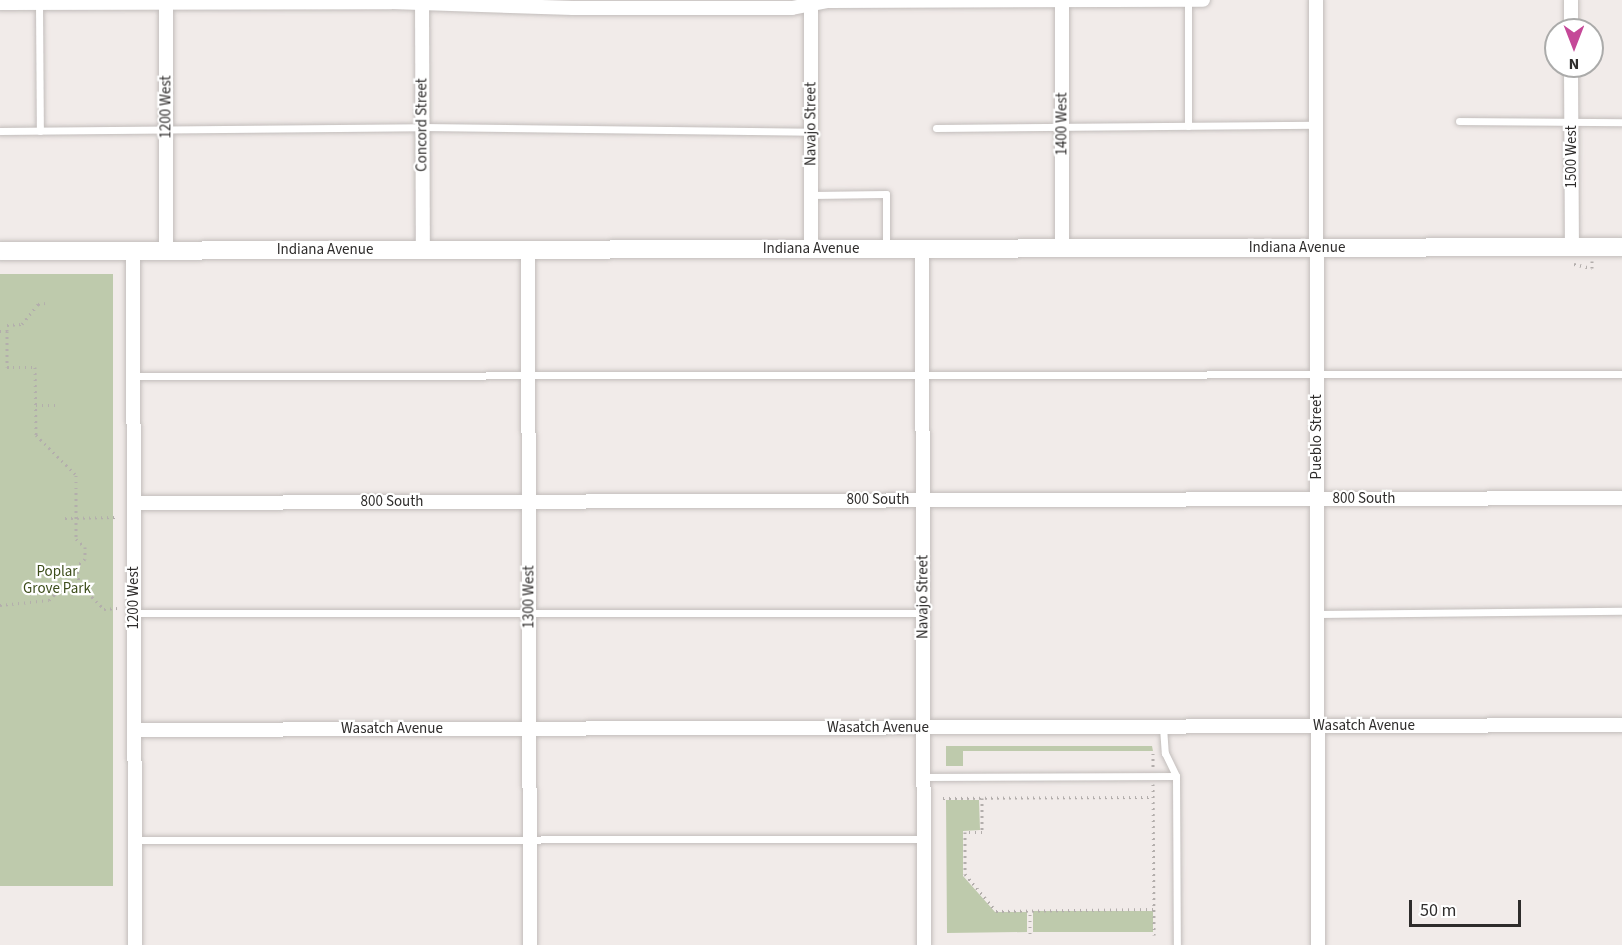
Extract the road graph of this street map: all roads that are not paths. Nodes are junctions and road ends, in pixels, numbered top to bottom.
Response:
1 (1062, 0) edge
2 (1188, 0) edge
3 (1203, 0) edge
4 (1316, 0) edge
5 (1571, 0) edge
6 (166, 1) edge
7 (422, 2) edge
8 (811, 2) edge
9 (0, 3) edge
10 (39, 3) junction
11 (1571, 18) edge
12 (1571, 78) edge
13 (1459, 121) dead end
14 (1572, 122) junction
15 (1622, 122) edge
16 (1317, 125) junction
17 (1188, 126) junction
18 (422, 127) junction
19 (936, 128) dead end
20 (1062, 128) junction
21 (166, 130) junction
22 (0, 131) edge
23 (40, 131) junction
24 (811, 132) junction
25 (811, 195) junction
26 (1572, 247) junction
27 (1622, 247) edge
28 (922, 248) junction
29 (1062, 248) junction
30 (1317, 248) junction
31 (812, 249) junction
32 (886, 249) junction
33 (423, 250) junction
34 (528, 250) junction
35 (0, 251) edge
36 (133, 251) junction
37 (166, 251) junction
38 (1317, 373) junction
39 (1622, 374) edge
40 (922, 375) junction
41 (133, 376) junction
42 (528, 376) junction
43 (1622, 498) edge
44 (1317, 499) junction
45 (922, 500) junction
46 (529, 502) junction
47 (134, 503) junction
48 (1622, 611) edge
49 (134, 613) junction
50 (923, 613) junction
51 (529, 614) junction
52 (1318, 614) junction
53 (1622, 725) edge
54 (1318, 726) junction
55 (1163, 727) junction
56 (923, 728) junction
57 (529, 729) junction
58 (134, 730) junction
59 (1176, 776) junction
60 (923, 777) junction
61 (924, 839) junction
62 (135, 840) junction
63 (529, 840) junction
64 (135, 945) edge
65 (530, 945) edge
66 (924, 945) edge
67 (1177, 945) edge
68 (1318, 945) edge

1 - 2 street
1 - 8 street
1 - 20 street, 1400 West
2 - 3 street
2 - 17 lane
4 - 16 street, Pueblo Street
5 - 11 street
6 - 7 street
6 - 10 street
6 - 21 street, 1200 West
7 - 8 street
7 - 18 street, Concord Street
8 - 24 street, Navajo Street
9 - 10 street
10 - 23 lane
12 - 14 street, 1500 West
13 - 14 lane
14 - 15 lane
14 - 26 street, 1500 West
16 - 17 lane
16 - 30 street, Pueblo Street
17 - 20 lane
18 - 21 lane
18 - 24 lane
18 - 33 street, Concord Street
19 - 20 lane
20 - 29 street, 1400 West
21 - 23 lane
21 - 37 street, 1200 West
22 - 23 lane
24 - 25 street, Navajo Street
25 - 31 street, Navajo Street
25 - 32 lane
26 - 27 street, Indiana Avenue
26 - 30 street, Indiana Avenue
28 - 29 street, Indiana Avenue
28 - 32 street, Indiana Avenue
28 - 40 street, Navajo Street
29 - 30 street, Indiana Avenue
30 - 38 street, Pueblo Street
31 - 32 street, Indiana Avenue
31 - 34 street, Indiana Avenue
33 - 34 street, Indiana Avenue
33 - 37 street, Indiana Avenue
34 - 42 street, 1300 West
35 - 36 street, Indiana Avenue
36 - 37 street, Indiana Avenue
36 - 41 street, 1200 West
38 - 39 lane
38 - 40 lane
38 - 44 street, Pueblo Street
40 - 42 lane
40 - 45 street, Navajo Street
41 - 42 lane
41 - 47 street, 1200 West
42 - 46 street, 1300 West
43 - 44 street, 800 South
44 - 45 street, 800 South
44 - 52 street, Pueblo Street
45 - 46 street, 800 South
45 - 50 street, Navajo Street
46 - 47 street, 800 South
46 - 51 street, 1300 West
47 - 49 street, 1200 West
48 - 52 lane
49 - 51 lane
49 - 58 street, 1200 West
50 - 51 lane
50 - 56 street, Navajo Street
51 - 57 street, 1300 West
52 - 54 street, Pueblo Street
53 - 54 street, Wasatch Avenue
54 - 55 street, Wasatch Avenue
54 - 68 street, Pueblo Street
55 - 56 street, Wasatch Avenue
55 - 59 lane
56 - 57 street, Wasatch Avenue
56 - 60 street, Navajo Street
57 - 58 street, Wasatch Avenue
57 - 63 street, 1300 West
58 - 62 street, 1200 West
59 - 60 lane
59 - 67 lane
60 - 61 street, Navajo Street
61 - 63 lane
61 - 66 street, Navajo Street
62 - 63 lane
62 - 64 street, 1200 West
63 - 65 street, 1300 West

